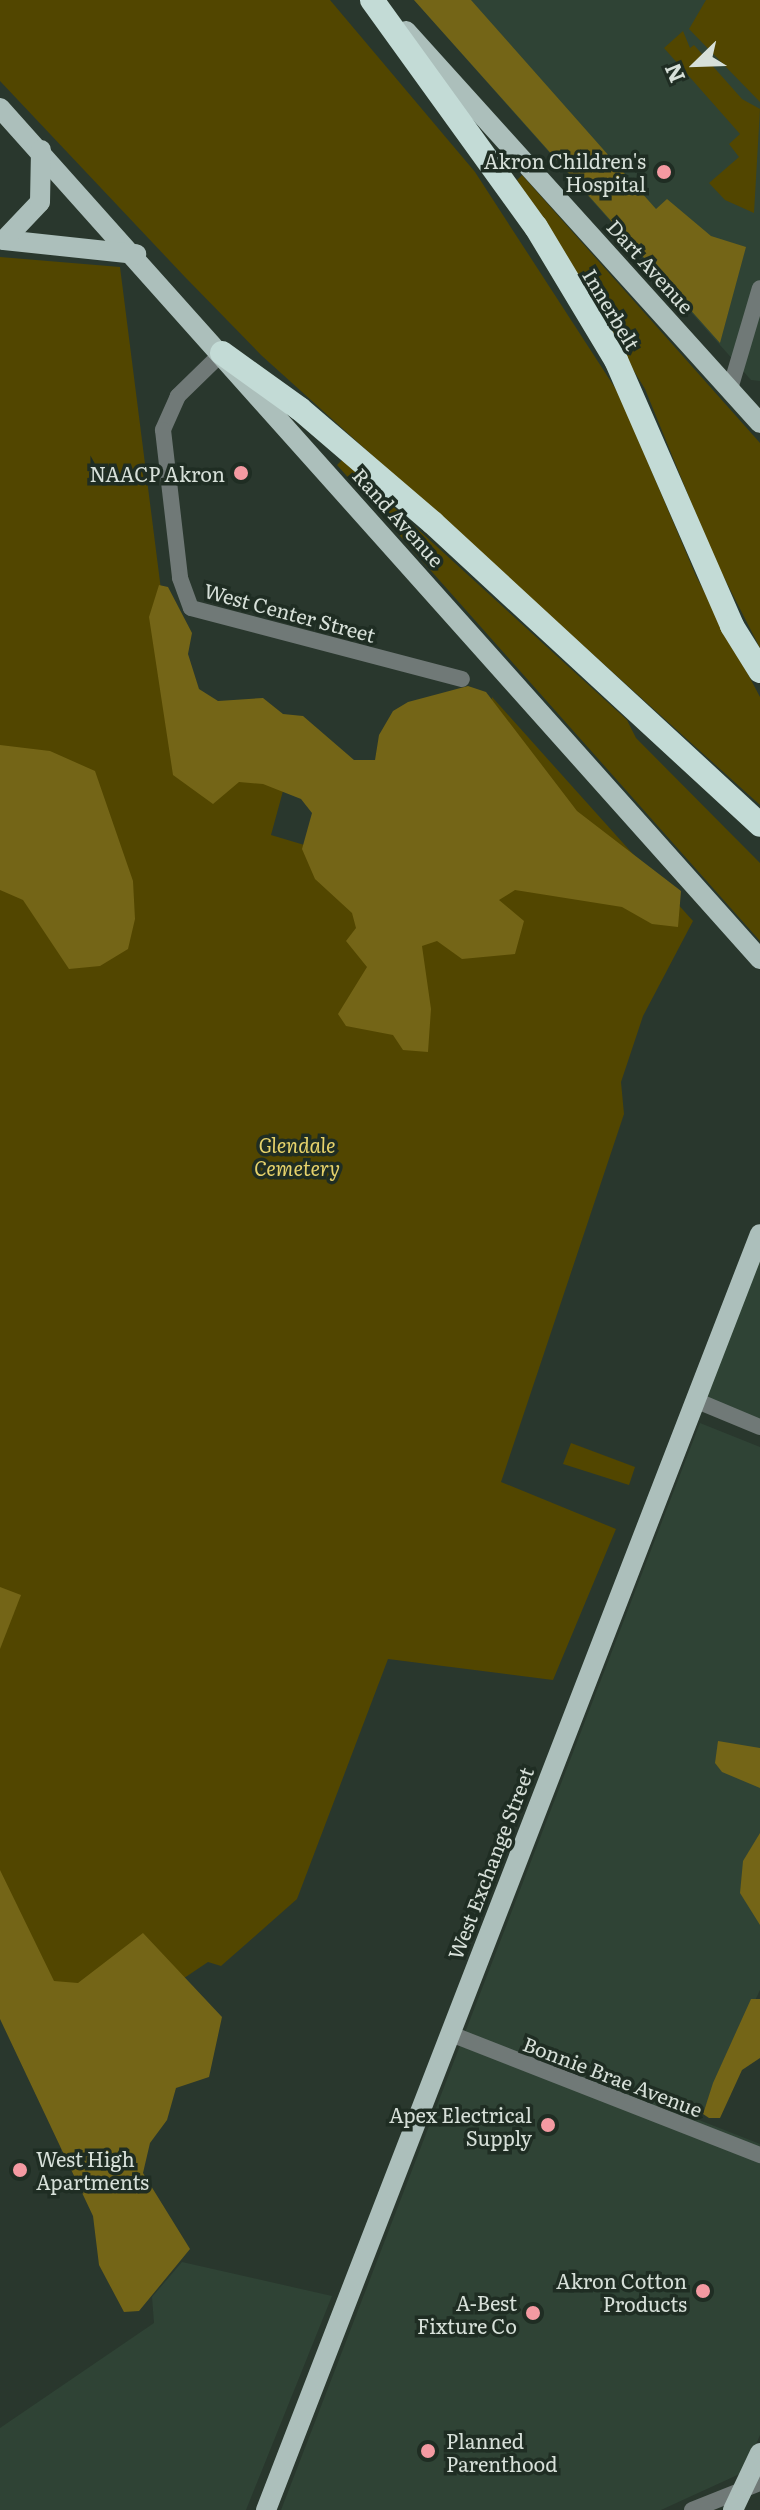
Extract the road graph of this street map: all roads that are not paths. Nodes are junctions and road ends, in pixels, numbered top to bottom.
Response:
1 (375, 0) edge
2 (0, 108) edge
3 (41, 150) junction
4 (2, 240) edge
5 (136, 254) junction
6 (760, 288) edge
7 (222, 353) junction
8 (730, 389) junction
9 (760, 423) edge
10 (760, 671) edge
11 (462, 679) dead end
12 (760, 825) edge
13 (760, 959) edge
14 (760, 1234) edge
15 (695, 1400) junction
16 (760, 1427) edge
17 (451, 2034) junction
18 (760, 2155) edge
19 (760, 2453) edge
20 (752, 2486) edge
21 (266, 2510) edge
22 (692, 2510) edge
23 (733, 2510) edge

1 - 8 main road, Dart Avenue
1 - 10 highway, Innerbelt
2 - 3 main road, Rand Avenue
3 - 4 main road
3 - 5 main road, Rand Avenue
4 - 5 main road
5 - 7 main road, Rand Avenue
6 - 8 street
7 - 11 street, West Center Street
7 - 12 highway
7 - 13 main road, Rand Avenue
8 - 9 main road, Dart Avenue
14 - 15 main road, West Exchange Street
15 - 16 street
15 - 17 main road, West Exchange Street
17 - 18 street, Bonnie Brae Avenue
17 - 21 main road, West Exchange Street
19 - 20 main road
20 - 22 street
20 - 23 main road

